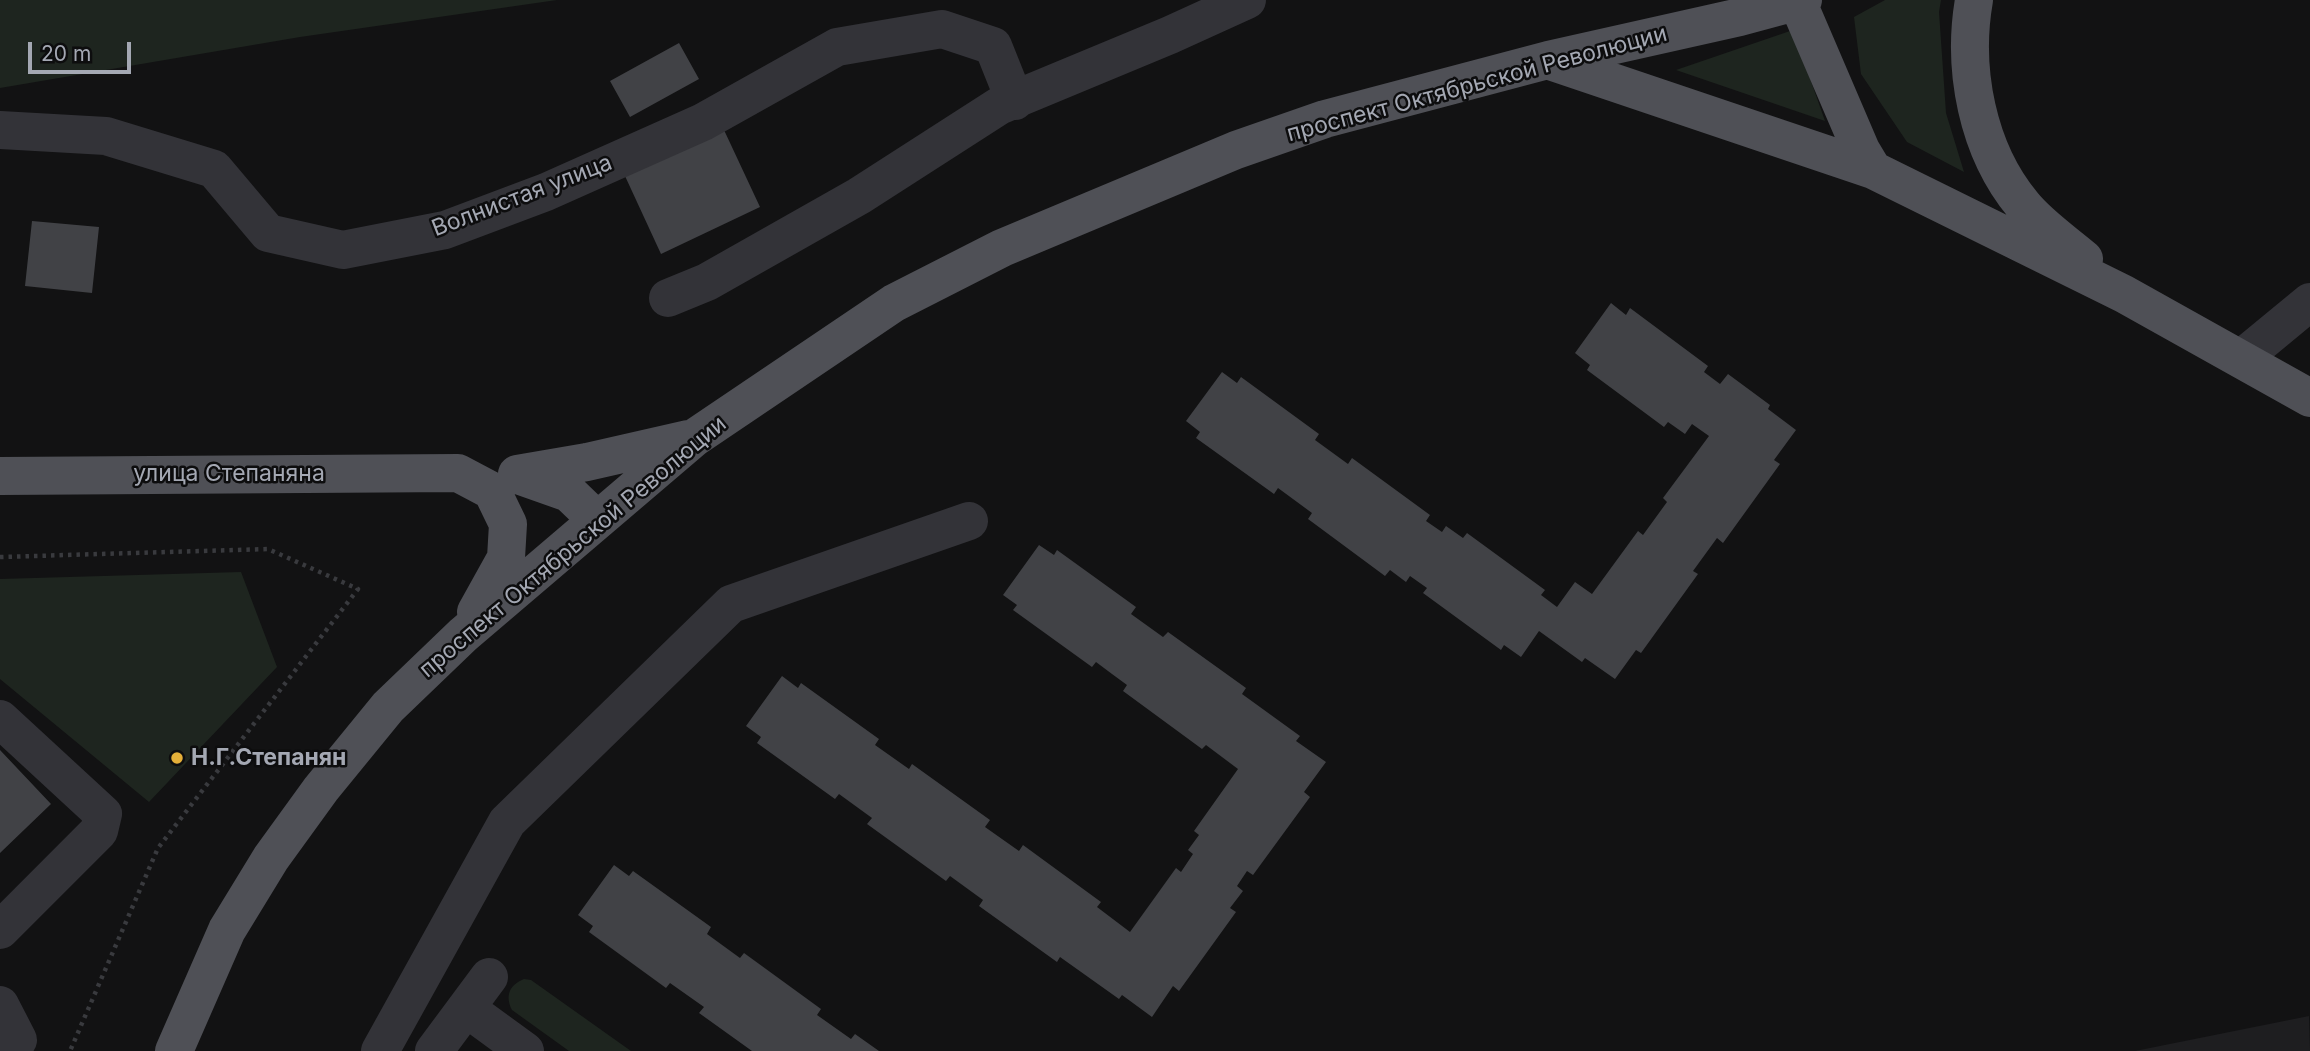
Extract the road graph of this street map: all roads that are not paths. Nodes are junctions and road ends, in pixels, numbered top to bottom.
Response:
1 (1247, 0) edge
2 (1973, 0) edge
3 (1800, 1) edge
4 (1548, 60) junction
5 (1015, 101) junction
6 (0, 130) edge
7 (1873, 170) junction
8 (2124, 294) junction
9 (668, 298) dead end
10 (2310, 302) edge
11 (2242, 358) junction
12 (2310, 398) edge
13 (694, 438) junction
14 (458, 473) junction
15 (516, 474) junction
16 (0, 476) edge
17 (597, 520) junction
18 (969, 521) dead end
19 (463, 635) junction
20 (0, 719) edge
21 (0, 930) edge
22 (489, 977) dead end
23 (0, 1005) edge
24 (466, 1008) junction
25 (7, 1051) edge
26 (174, 1051) edge
27 (380, 1051) edge
28 (434, 1051) edge
29 (525, 1051) edge

1 - 5 street
2 - 8 main road
3 - 4 main road, проспект Октябрьской Революции
3 - 7 main road
4 - 7 main road
4 - 13 main road, проспект Октябрьской Революции
5 - 6 street, Волнистая улица
5 - 9 street
7 - 8 main road
8 - 11 main road
10 - 11 street
11 - 12 main road
13 - 15 main road, улица Степаняна
13 - 17 main road, проспект Октябрьской Революции
14 - 15 street, улица Степаняна
14 - 16 main road, улица Степаняна
14 - 19 main road, улица Степаняна
15 - 17 main road, улица Степаняна
17 - 19 main road, проспект Октябрьской Революции
18 - 27 street
19 - 26 main road, проспект Октябрьской Революции
20 - 21 street
22 - 24 street
23 - 25 street
24 - 28 street
24 - 29 street

